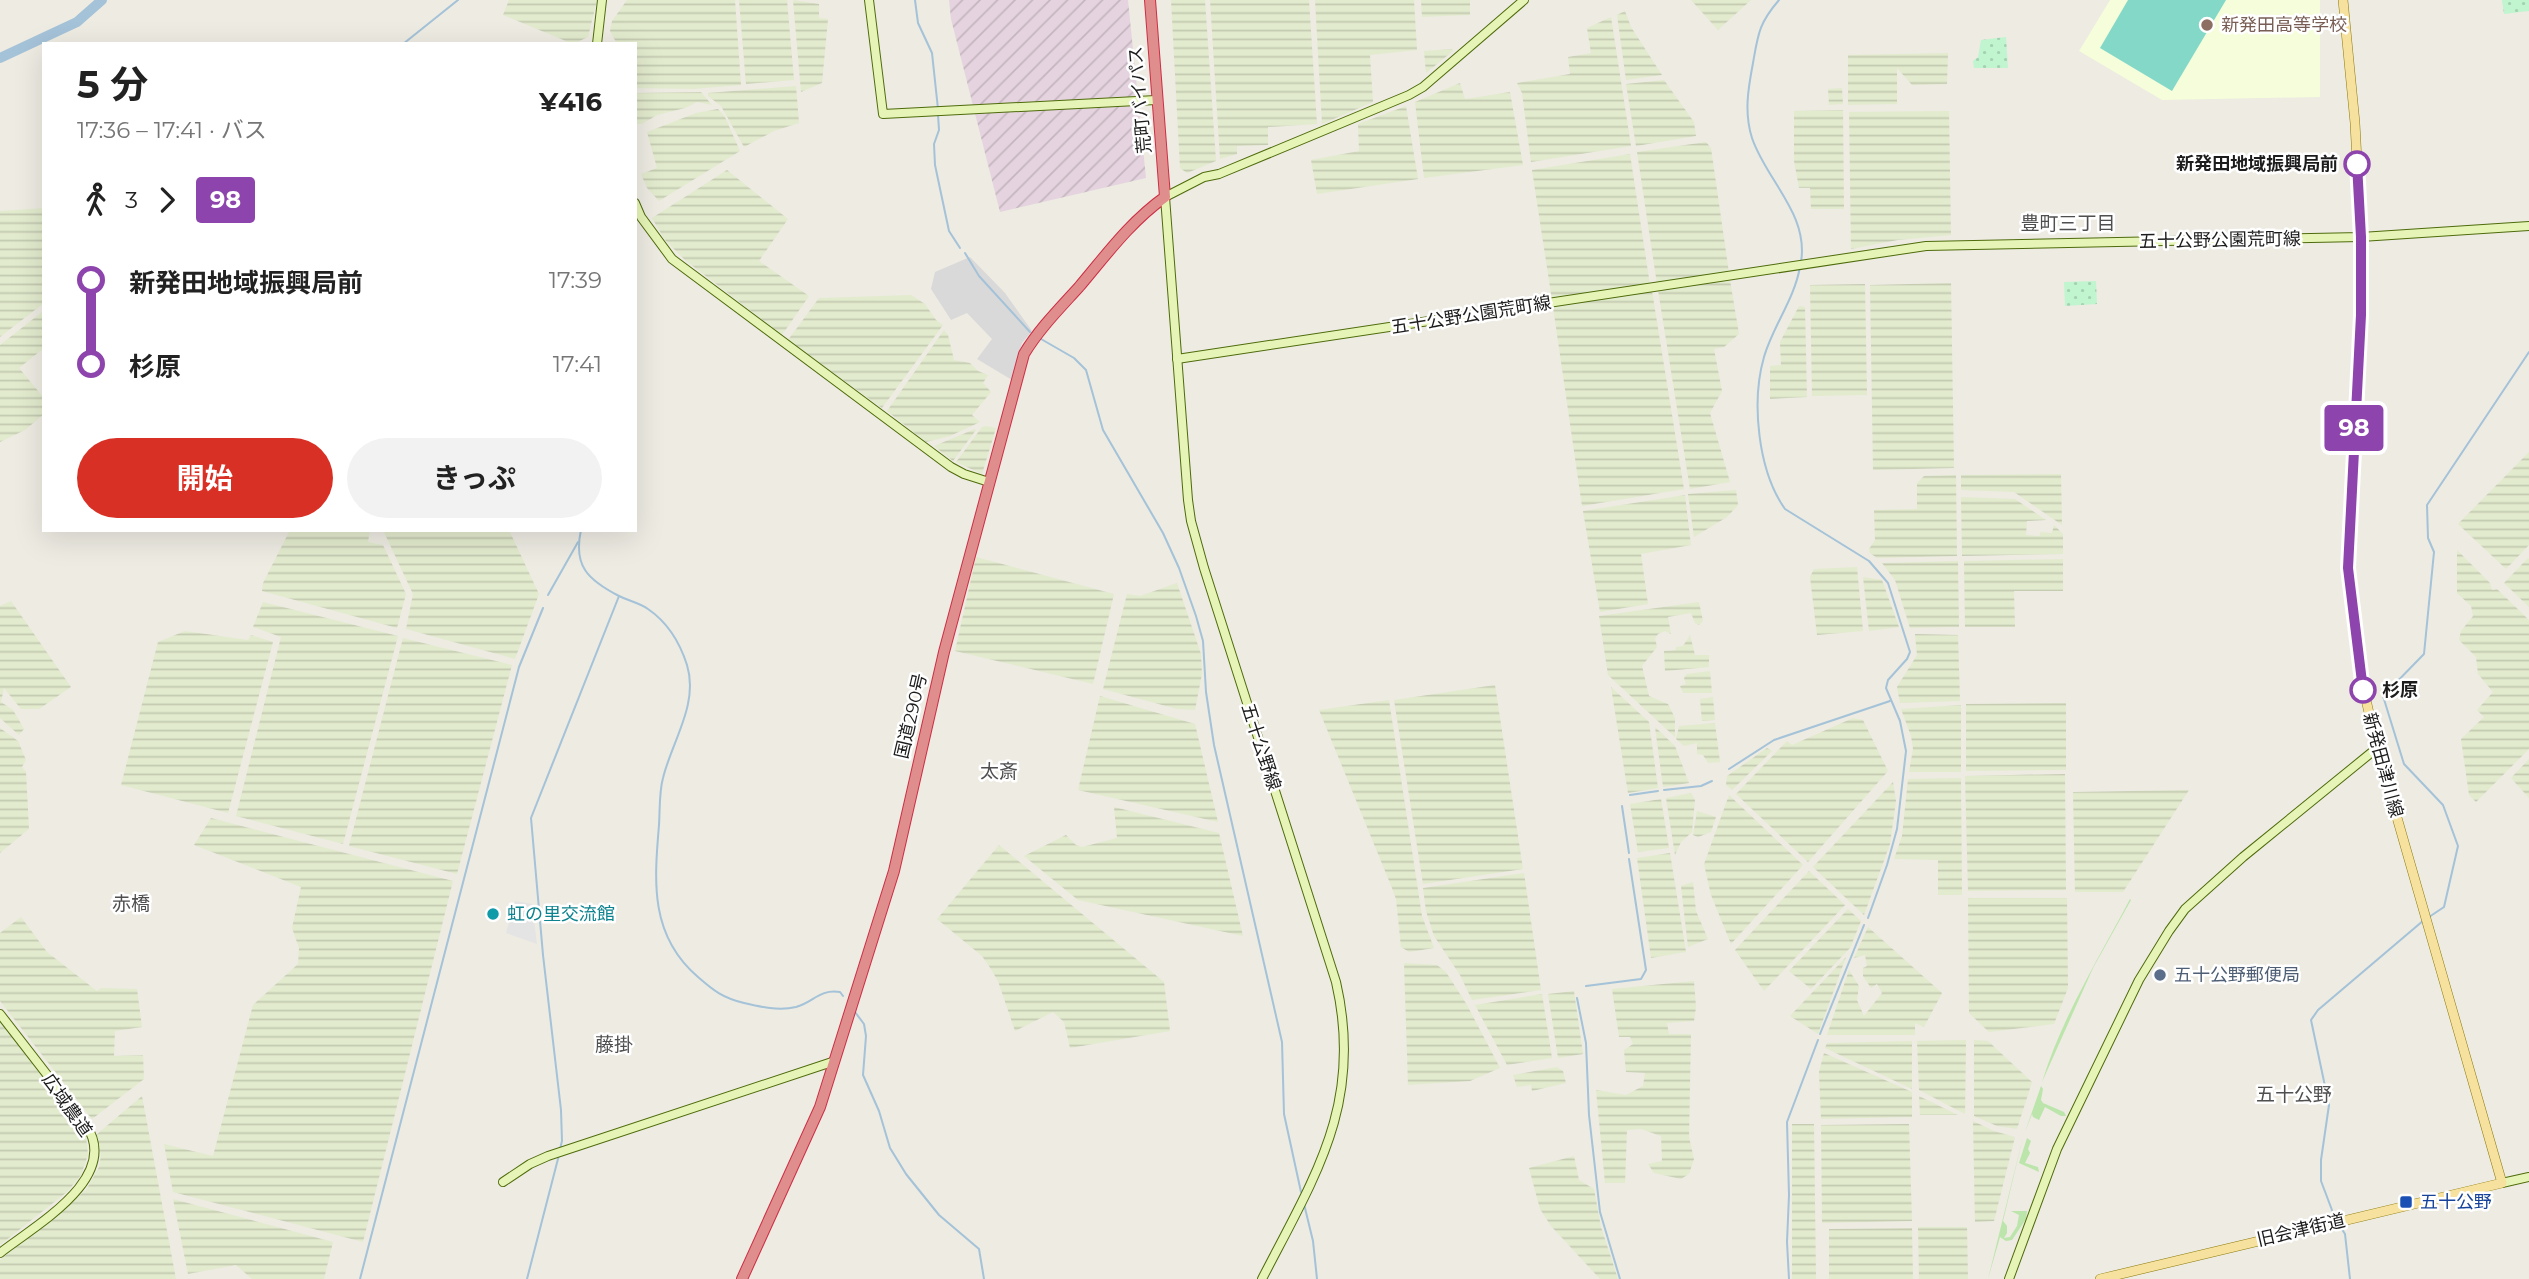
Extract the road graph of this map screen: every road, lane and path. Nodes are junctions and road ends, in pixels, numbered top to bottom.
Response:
1 (603, 0) edge
2 (869, 0) edge
3 (1150, 0) edge
4 (1524, 0) edge
5 (2343, 0) edge
6 (597, 42) edge
7 (1156, 100) junction
8 (1165, 197) junction
9 (637, 208) edge
10 (2529, 226) edge
11 (2361, 237) junction
12 (1177, 359) junction
13 (989, 482) junction
14 (2377, 748) junction
15 (0, 1014) edge
16 (835, 1061) junction
17 (2529, 1177) edge
18 (503, 1182) dead end
19 (2502, 1183) junction
20 (0, 1253) edge
21 (742, 1279) edge
22 (1262, 1279) edge
23 (2009, 1279) edge
24 (2100, 1279) edge

1 - 6 street
2 - 7 street
3 - 7 highway, 荒町バイパス
4 - 8 street
5 - 11 main road, 新発田津川線
7 - 8 highway, 荒町バイパス
8 - 12 street, 五十公野線
8 - 13 highway, 国道290号
9 - 13 street
10 - 11 street, 五十公野公園荒町線
11 - 12 street, 五十公野公園荒町線
11 - 14 main road, 新発田津川線
12 - 22 street, 五十公野線
13 - 16 highway, 国道290号
14 - 19 main road, 新発田津川線
14 - 23 street
15 - 20 street, 広域農道
16 - 18 street
16 - 21 highway, 国道290号
17 - 19 street
19 - 24 main road, 旧会津街道

